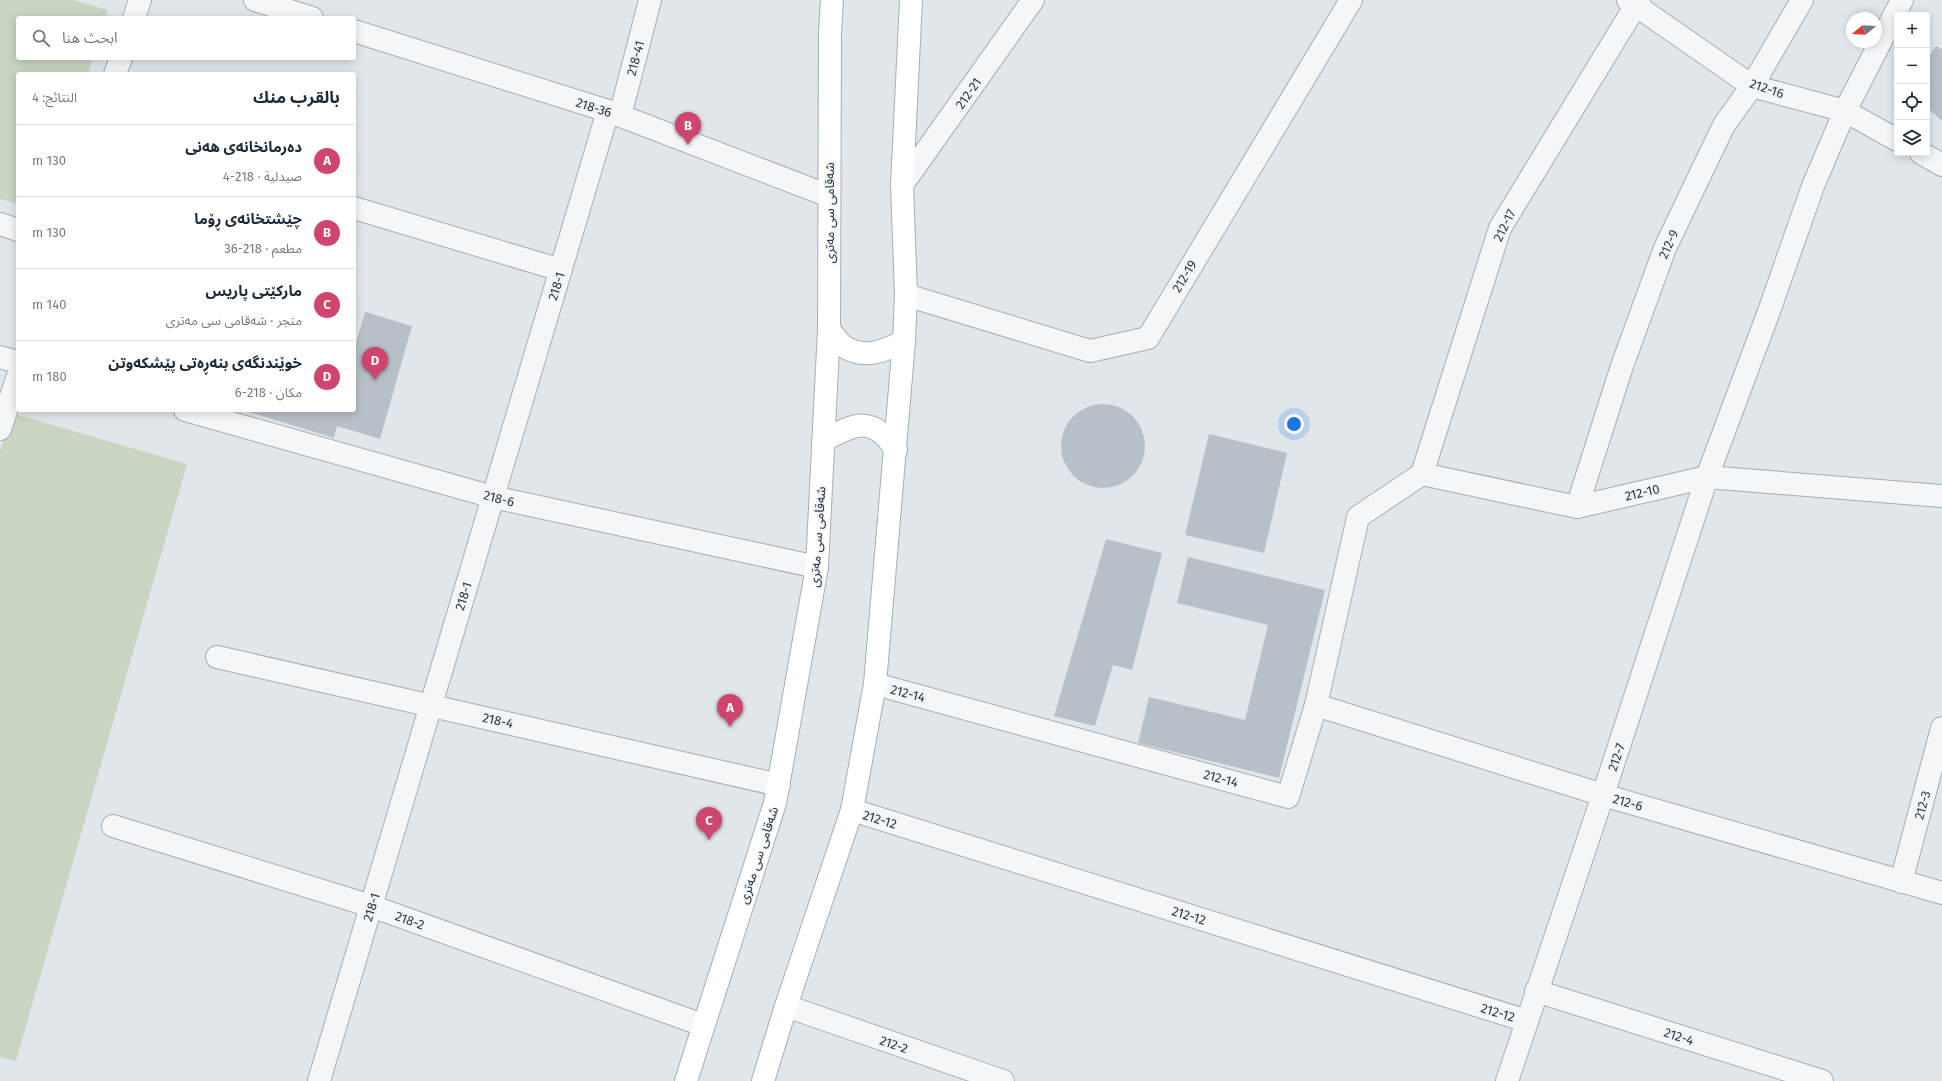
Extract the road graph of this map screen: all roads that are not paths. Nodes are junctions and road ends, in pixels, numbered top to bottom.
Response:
1 (140, 0) edge
2 (255, 0) edge
3 (650, 0) edge
4 (832, 0) edge
5 (911, 0) edge
6 (1033, 0) edge
7 (1351, 0) edge
8 (1802, 0) edge
9 (1902, 0) edge
10 (1635, 1) edge
11 (135, 16) edge
12 (306, 16) edge
13 (356, 32) edge
14 (120, 60) edge
15 (116, 72) edge
16 (1752, 86) junction
17 (1845, 111) junction
18 (614, 114) junction
19 (1894, 138) edge
20 (1927, 156) edge
21 (1942, 164) edge
22 (902, 185) junction
23 (829, 196) junction
24 (356, 209) edge
25 (0, 224) edge
26 (16, 229) edge
27 (561, 270) junction
28 (906, 295) junction
29 (829, 329) junction
30 (904, 340) junction
31 (0, 357) edge
32 (16, 361) edge
33 (16, 382) edge
34 (192, 412) edge
35 (0, 429) edge
36 (823, 441) junction
37 (896, 450) junction
38 (1422, 474) junction
39 (1707, 477) junction
40 (1942, 496) edge
41 (493, 497) junction
42 (1577, 507) junction
43 (817, 567) junction
44 (217, 657) dead end
45 (875, 684) junction
46 (431, 705) junction
47 (1316, 705) junction
48 (1942, 728) edge
49 (778, 785) junction
50 (1603, 795) junction
51 (852, 810) junction
52 (112, 826) dead end
53 (1901, 882) junction
54 (1942, 893) edge
55 (371, 906) junction
56 (1536, 991) junction
57 (786, 1006) junction
58 (1527, 1021) junction
59 (703, 1025) junction
60 (319, 1081) edge
61 (686, 1081) edge
62 (763, 1081) edge
63 (1003, 1081) edge
64 (1507, 1081) edge
65 (1822, 1081) edge

1 - 11 street
2 - 12 street
3 - 18 street, 218-41
4 - 23 main road, شەقامی سی مەتری
5 - 22 main road
6 - 22 street, 212-21
7 - 28 street, 212-19
8 - 16 street, 212-9
9 - 17 street
10 - 16 street, 212-16
10 - 38 street, 212-17
13 - 18 street, 218-36
14 - 15 street
16 - 17 street, 212-16
16 - 42 street, 212-9
17 - 19 street, 212-16
17 - 39 street
18 - 23 street, 218-36
18 - 27 street, 218-1
20 - 21 street
22 - 28 main road
23 - 29 main road, شەقامی سی مەتری
24 - 27 street
25 - 26 street
27 - 41 street, 218-1
28 - 30 main road
29 - 30 main road
29 - 36 main road, شەقامی سی مەتری
30 - 37 main road
31 - 32 street
33 - 35 street
34 - 41 street, 218-6
36 - 37 main road
36 - 43 main road, شەقامی سی مەتری
37 - 45 main road
38 - 42 street, 212-10
38 - 47 street, 212-14
39 - 40 street, 212-10
39 - 42 street, 212-10
39 - 50 street, 212-7
41 - 43 street, 218-6
41 - 46 street, 218-1
43 - 49 main road, شەقامی سی مەتری
44 - 46 street, 218-4
45 - 47 street, 212-14
45 - 51 main road
46 - 49 street, 218-4
46 - 55 street, 218-1
47 - 50 street, 212-6
48 - 53 street, 212-3
49 - 59 main road, شەقامی سی مەتری
50 - 53 street, 212-6
50 - 56 street, 212-7
51 - 57 main road
51 - 58 street, 212-12
52 - 55 street, 218-2
53 - 54 street, 212-6
55 - 59 street, 218-2
55 - 60 street, 218-1
56 - 58 street, 212-7
56 - 65 street, 212-4
57 - 62 main road
57 - 63 street, 212-2
58 - 64 street, 212-7
59 - 61 main road, شەقامی سی مەتری

